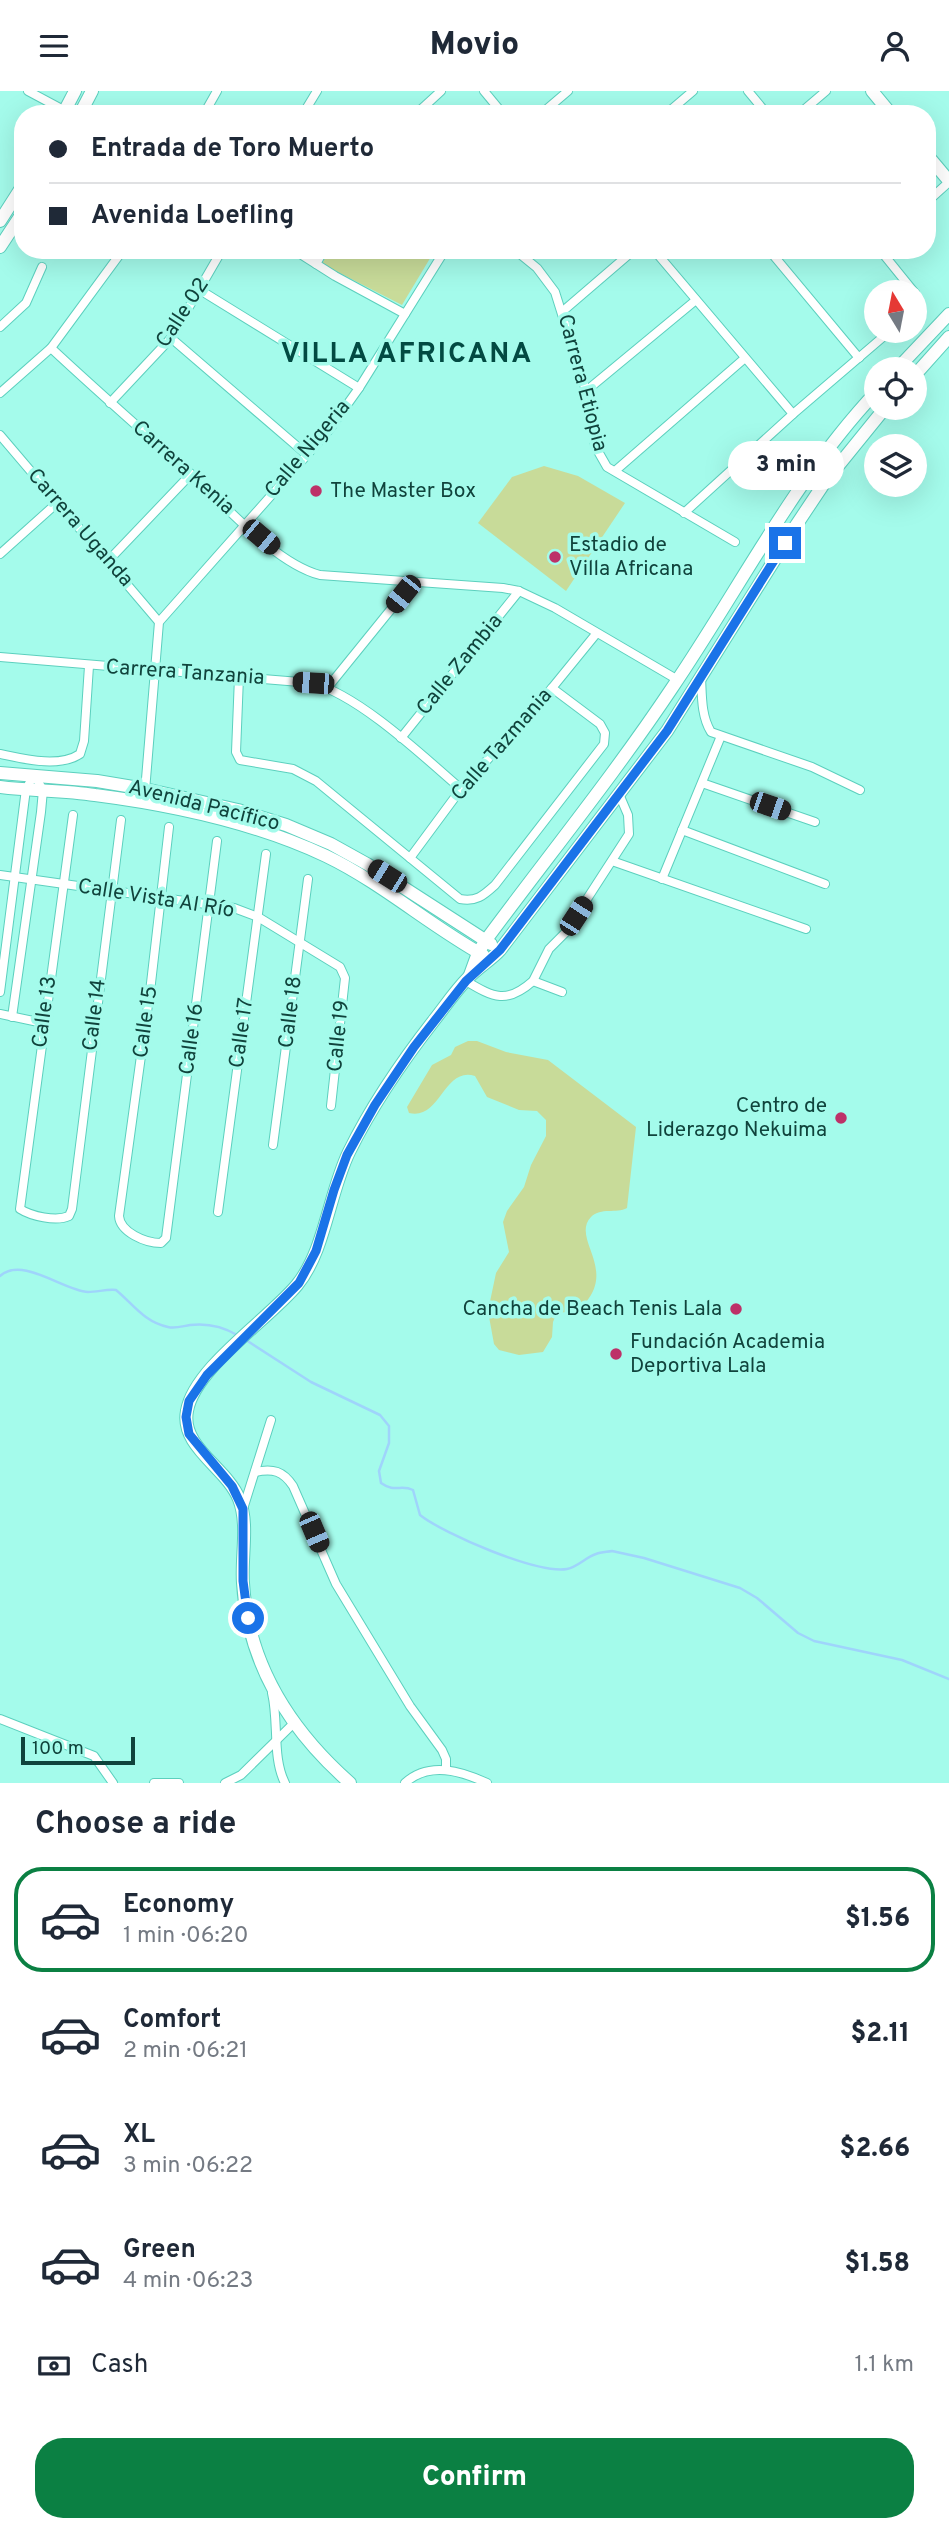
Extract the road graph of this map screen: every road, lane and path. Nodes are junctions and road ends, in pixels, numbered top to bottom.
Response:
1 (28, 91) edge
2 (442, 91) edge
3 (484, 91) edge
4 (568, 91) edge
5 (693, 91) edge
6 (748, 91) edge
7 (826, 91) edge
8 (872, 91) edge
9 (52, 105) edge
10 (426, 105) edge
11 (496, 105) edge
12 (552, 105) edge
13 (677, 105) edge
14 (760, 105) edge
15 (810, 105) edge
16 (884, 105) edge
17 (936, 167) edge
18 (949, 182) edge
19 (936, 194) edge
20 (14, 199) edge
21 (0, 221) edge
22 (14, 226) edge
23 (0, 247) edge
24 (117, 259) edge
25 (217, 259) edge
26 (308, 259) edge
27 (319, 259) edge
28 (439, 259) edge
29 (526, 259) edge
30 (624, 259) edge
31 (662, 259) edge
32 (776, 259) edge
33 (887, 259) edge
34 (316, 264) junction
35 (42, 267) dead end
36 (902, 280) edge
37 (200, 290) junction
38 (696, 300) junction
39 (563, 311) junction
40 (405, 314) junction
41 (949, 314) edge
42 (0, 327) edge
43 (949, 337) edge
44 (171, 338) junction
45 (876, 343) edge
46 (51, 348) junction
47 (908, 357) edge
48 (745, 358) junction
49 (859, 358) junction
50 (927, 362) edge
51 (359, 388) junction
52 (586, 391) junction
53 (0, 393) edge
54 (110, 403) junction
55 (864, 404) edge
56 (793, 414) junction
57 (875, 420) edge
58 (0, 435) edge
59 (306, 454) junction
60 (615, 471) junction
61 (191, 474) junction
62 (57, 503) junction
63 (684, 513) junction
64 (245, 524) junction
65 (734, 542) dead end
66 (0, 554) edge
67 (108, 561) junction
68 (413, 582) junction
69 (519, 591) junction
70 (159, 622) junction
71 (596, 634) junction
72 (0, 657) edge
73 (89, 666) junction
74 (155, 670) junction
75 (239, 677) junction
76 (701, 677) junction
77 (678, 680) junction
78 (328, 687) junction
79 (552, 688) junction
80 (721, 736) junction
81 (401, 738) junction
82 (0, 754) edge
83 (0, 772) edge
84 (34, 775) junction
85 (702, 783) junction
86 (0, 787) edge
87 (26, 789) junction
88 (145, 789) junction
89 (461, 789) junction
90 (860, 789) dead end
91 (43, 790) junction
92 (619, 794) junction
93 (144, 803) junction
94 (73, 815) dead end
95 (121, 820) dead end
96 (815, 822) dead end
97 (169, 827) dead end
98 (682, 831) junction
99 (217, 841) dead end
100 (266, 854) dead end
101 (410, 858) junction
102 (612, 861) junction
103 (0, 876) edge
104 (16, 877) junction
105 (308, 879) dead end
106 (662, 879) junction
107 (32, 880) junction
108 (64, 884) junction
109 (825, 884) dead end
110 (110, 891) junction
111 (161, 898) junction
112 (210, 905) junction
113 (258, 917) junction
114 (806, 929) dead end
115 (485, 940) junction
116 (300, 941) junction
117 (500, 950) junction
118 (478, 953) junction
119 (491, 960) junction
120 (340, 967) joint
121 (468, 978) junction
122 (533, 981) junction
123 (0, 992) edge
124 (562, 992) dead end
125 (0, 1014) edge
126 (12, 1017) junction
127 (43, 1023) junction
128 (331, 1106) dead end
129 (273, 1145) dead end
130 (20, 1209) joint
131 (218, 1212) dead end
132 (166, 1238) joint
133 (271, 1419) dead end
134 (255, 1472) junction
135 (243, 1509) junction
136 (265, 1672) junction
137 (0, 1719) edge
138 (293, 1724) junction
139 (277, 1738) junction
140 (446, 1770) junction
141 (113, 1783) edge
142 (154, 1783) edge
143 (179, 1783) edge
144 (225, 1783) edge
145 (285, 1783) edge
146 (350, 1783) edge
147 (405, 1783) edge
148 (487, 1783) edge

1 - 9 street
2 - 10 street
3 - 11 street
4 - 12 street
5 - 13 street
6 - 14 street
7 - 15 street
8 - 16 street
17 - 18 street
18 - 19 street
20 - 21 street
22 - 23 street
24 - 46 street
25 - 37 street, Calle 02
26 - 34 street
27 - 34 street
28 - 40 street, Calle Nigeria
29 - 39 street, Carrera Etiopia
30 - 39 street
31 - 38 street
32 - 49 street
33 - 36 street
34 - 40 street
35 - 42 street
37 - 44 street, Calle 02
37 - 51 street
38 - 48 street
38 - 52 street
39 - 52 street, Carrera Etiopia
40 - 51 street, Calle Nigeria
41 - 47 street
43 - 50 street
44 - 54 street, Calle 02
44 - 59 street
45 - 49 street
46 - 53 street
46 - 54 street, Carrera Kenia
48 - 56 street
48 - 60 street
49 - 56 street
51 - 59 street, Calle Nigeria
52 - 60 street, Carrera Etiopia
54 - 61 street, Carrera Kenia
55 - 77 street
56 - 63 street
57 - 76 street
58 - 62 street, Carrera Uganda
59 - 64 street, Calle Nigeria
60 - 63 street, Carrera Etiopia
61 - 64 street, Carrera Kenia
61 - 67 street
62 - 66 street
62 - 67 street, Carrera Uganda
63 - 65 street, Carrera Etiopia
64 - 68 street, Carrera Kenia
64 - 70 street, Calle Nigeria
67 - 70 street, Carrera Uganda
68 - 69 street, Carrera Kenia
68 - 78 street
69 - 71 street, Carrera Kenia
69 - 81 street, Calle Zambia
70 - 74 street
71 - 77 street, Carrera Kenia
71 - 79 street, Calle Tazmania
72 - 73 street, Carrera Tanzania
73 - 74 street, Carrera Tanzania
73 - 82 street
74 - 75 street, Carrera Tanzania
74 - 88 street
75 - 78 street, Carrera Tanzania
75 - 101 street
76 - 80 street
76 - 92 street
77 - 115 street
78 - 81 street, Carrera Tanzania
79 - 89 street, Calle Tazmania
79 - 101 street
80 - 85 street
80 - 90 street
81 - 89 street, Carrera Tanzania
83 - 84 street, Avenida Pacífico
84 - 87 street
84 - 88 street, Avenida Pacífico
84 - 91 street
85 - 96 street
85 - 98 street
86 - 87 street, Avenida Pacífico
87 - 91 street, Avenida Pacífico
87 - 104 street
88 - 93 street
88 - 115 street, Avenida Pacífico
89 - 101 street, Calle Tazmania
91 - 93 street, Avenida Pacífico
91 - 107 street
92 - 102 street
92 - 117 street
93 - 118 street, Avenida Pacífico
94 - 108 street, Calle 13
95 - 110 street, Calle 14
97 - 111 street, Calle 15
98 - 106 street
98 - 109 street
99 - 112 street, Calle 16
100 - 113 street, Calle 17
102 - 106 street
102 - 122 street
103 - 104 street, Calle Vista Al Río
104 - 107 street, Calle Vista Al Río
104 - 123 street
105 - 116 street, Calle 18
106 - 114 street
107 - 108 street, Calle Vista Al Río
107 - 126 street
108 - 110 street, Calle Vista Al Río
108 - 127 street, Calle 13
110 - 111 street, Calle Vista Al Río
110 - 130 street, Calle 14
111 - 112 street, Calle Vista Al Río
111 - 132 street, Calle 15
112 - 113 street, Calle Vista Al Río
112 - 132 street, Calle 16
113 - 116 street, Calle Vista Al Río
113 - 131 street, Calle 17
115 - 117 street, Avenida Pacífico
115 - 118 street
116 - 120 street, Calle Vista Al Río
116 - 129 street, Calle 18
117 - 119 street
118 - 119 street, Avenida Pacífico
118 - 121 street
119 - 121 street
120 - 128 street, Calle 19
121 - 122 street
121 - 135 street
122 - 124 street
125 - 126 street
126 - 127 street
127 - 130 street, Calle 13
133 - 134 street
134 - 135 street
134 - 140 street
135 - 136 street
136 - 138 street
136 - 139 street
137 - 141 street
138 - 139 street
138 - 146 street
139 - 144 street
139 - 145 street
140 - 147 street
140 - 148 street
142 - 143 street

